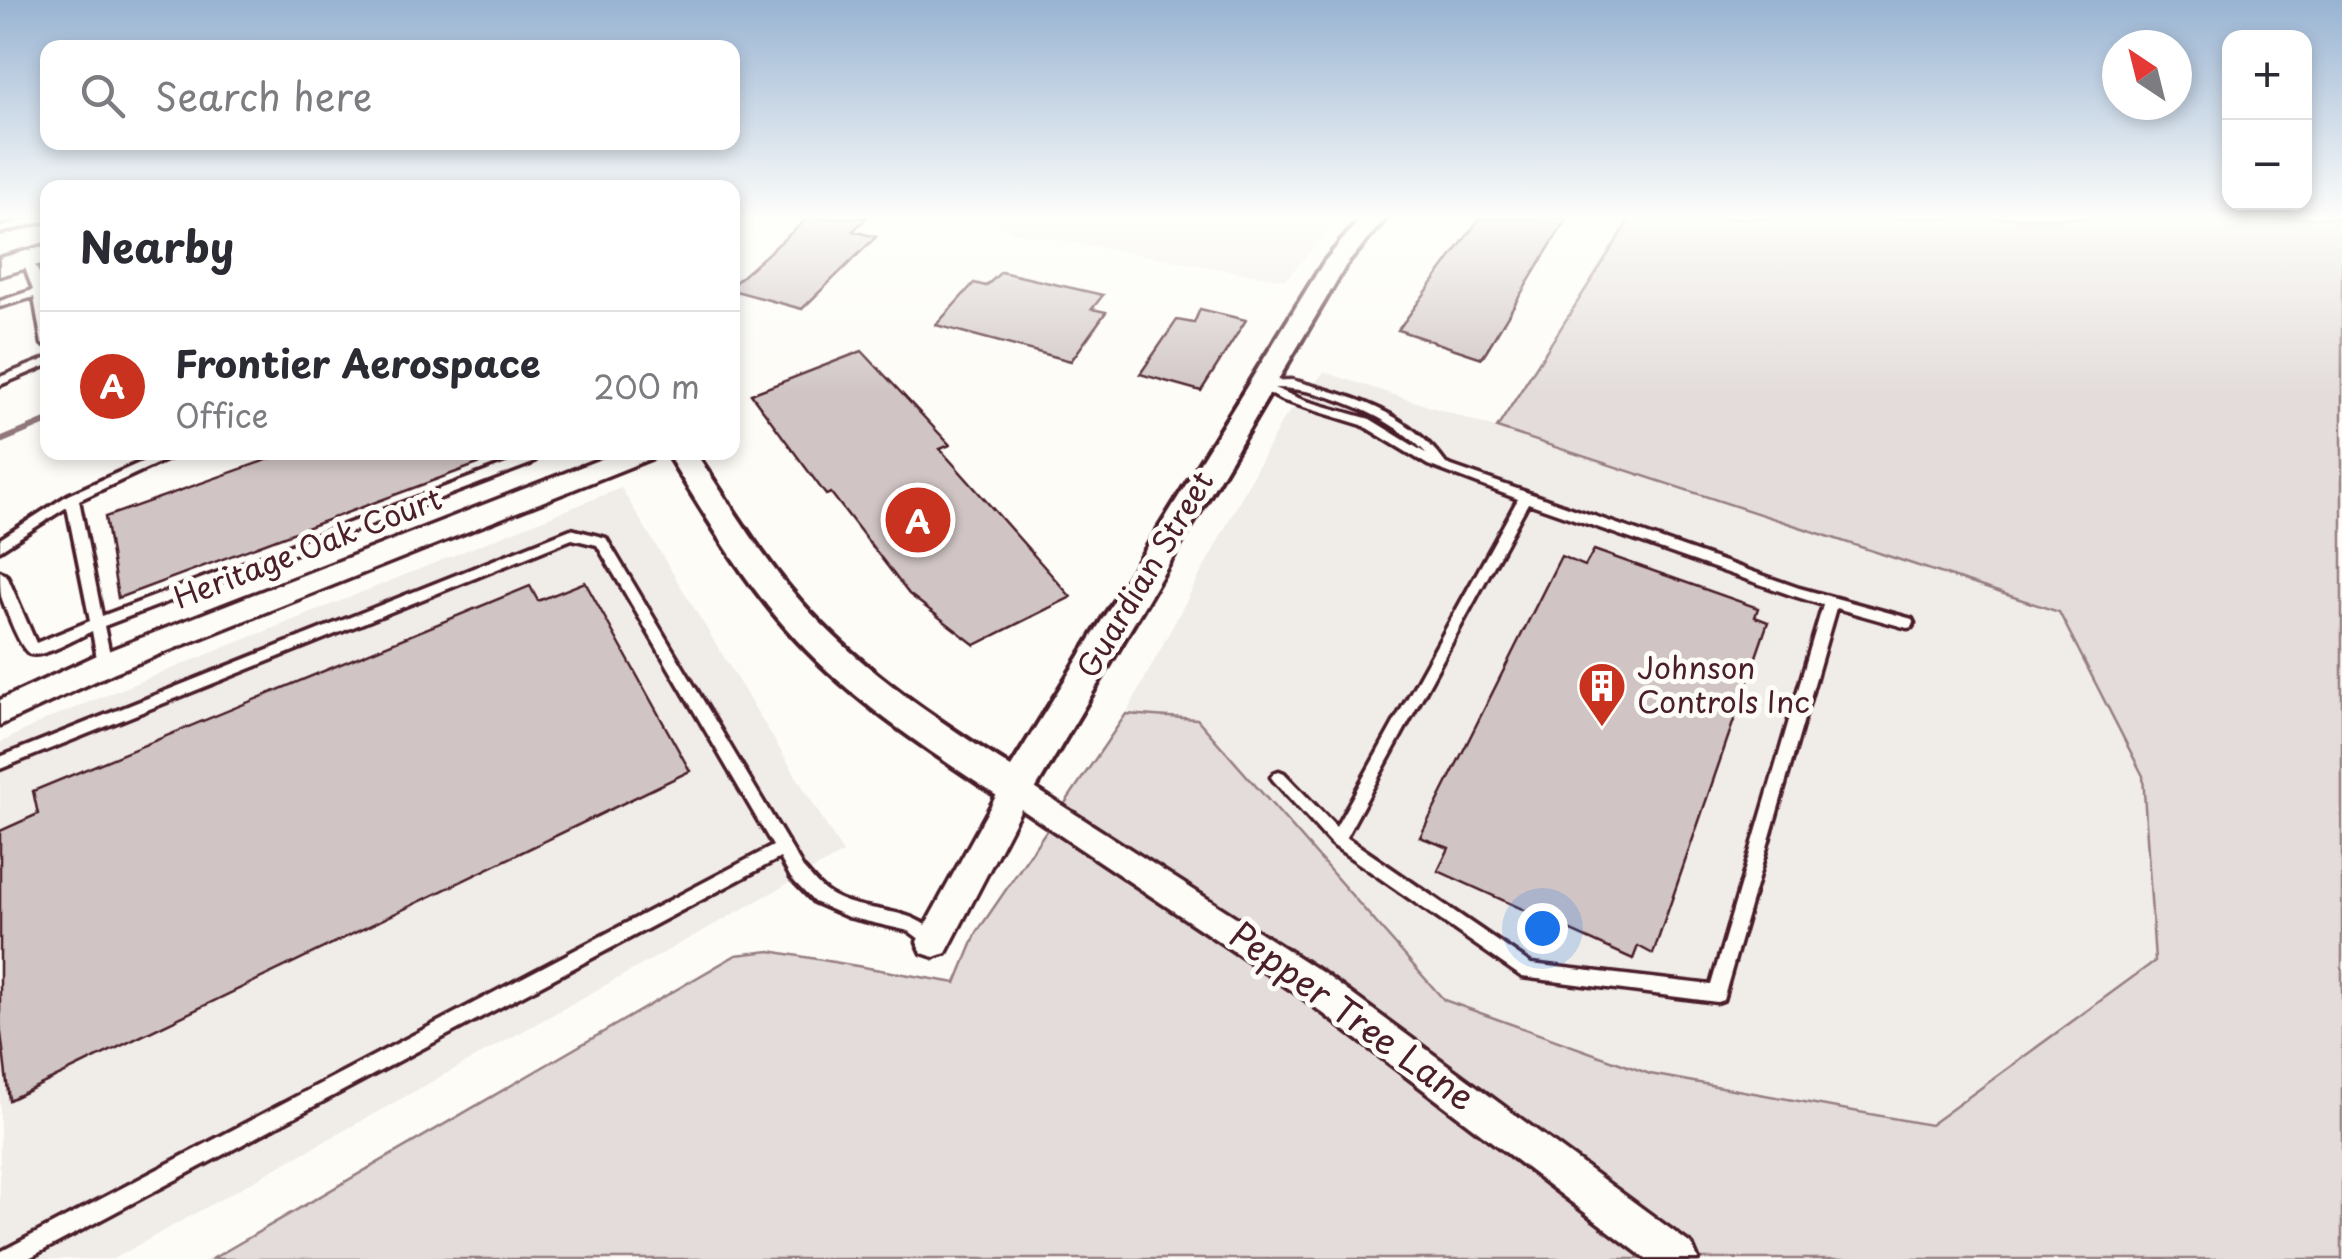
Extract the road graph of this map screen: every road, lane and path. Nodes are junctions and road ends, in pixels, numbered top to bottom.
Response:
1 (32, 277) edge
2 (1327, 277) edge
3 (39, 292) junction
4 (40, 298) edge
5 (0, 304) edge
6 (40, 364) edge
7 (0, 381) edge
8 (1260, 385) junction
9 (158, 460) edge
10 (527, 460) edge
11 (623, 460) edge
12 (685, 460) edge
13 (1525, 497) junction
14 (72, 498) junction
15 (0, 545) edge
16 (0, 576) edge
17 (1831, 602) junction
18 (97, 623) junction
19 (1907, 623) dead end
20 (105, 664) junction
21 (0, 713) edge
22 (0, 763) edge
23 (1279, 777) dead end
24 (1016, 789) junction
25 (1337, 840) junction
26 (781, 850) junction
27 (934, 942) joint
28 (7, 1259) edge
29 (1678, 1259) edge

1 - 3 lane
2 - 8 street, Guardian Street
3 - 4 lane
3 - 5 lane
6 - 7 lane
8 - 13 lane
8 - 24 street, Guardian Street
9 - 14 lane
10 - 18 lane
11 - 20 street, Heritage Oak Court
12 - 24 street
13 - 17 lane
13 - 25 lane
14 - 15 lane
14 - 18 lane
16 - 18 lane
17 - 19 lane
17 - 25 lane
18 - 20 lane
20 - 21 street, Heritage Oak Court
22 - 26 lane
23 - 25 lane
24 - 27 street, Guardian Street
24 - 29 street, Pepper Tree Lane
26 - 27 lane
26 - 28 lane

